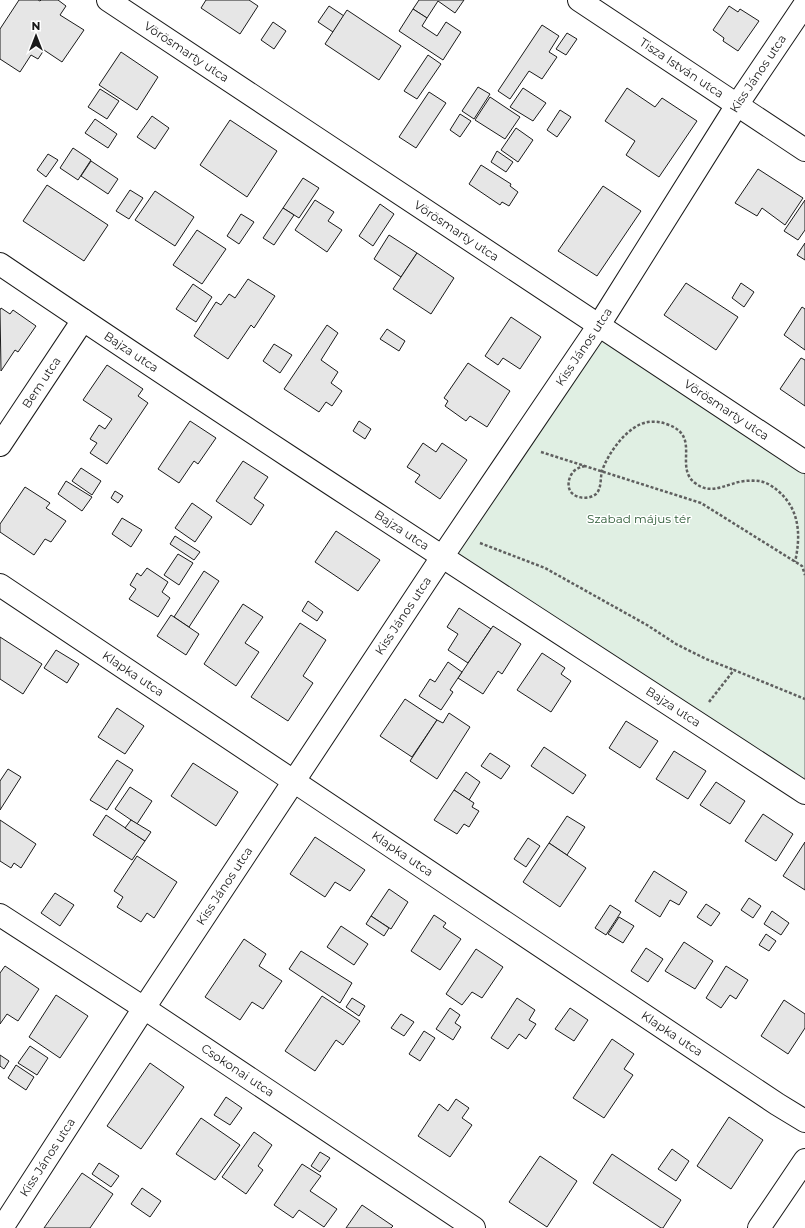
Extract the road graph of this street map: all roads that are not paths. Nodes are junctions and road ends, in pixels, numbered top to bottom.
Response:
1 (108, 0) edge
2 (579, 0) edge
3 (805, 4) edge
4 (737, 104) junction
5 (805, 150) edge
6 (0, 264) edge
7 (83, 320) junction
8 (599, 325) junction
9 (3, 435) edge
10 (805, 462) edge
11 (442, 557) junction
12 (0, 585) edge
13 (294, 782) junction
14 (805, 793) edge
15 (0, 915) edge
16 (144, 1008) junction
17 (805, 1121) edge
18 (805, 1160) edge
19 (2, 1228) edge
20 (474, 1228) edge
21 (759, 1228) edge

1 - 8 street, Vörösmarty utca
2 - 4 street, Tisza István utca
3 - 4 street, Kiss János utca
4 - 5 street, Tisza István utca
4 - 8 street, Kiss János utca
6 - 7 street, Bajza utca
7 - 9 street, Bem utca
7 - 11 street, Bajza utca
8 - 10 street, Vörösmarty utca
8 - 11 street, Kiss János utca
11 - 13 street, Kiss János utca
11 - 14 street, Bajza utca
12 - 13 street, Klapka utca
13 - 16 street, Kiss János utca
13 - 17 street, Klapka utca
15 - 16 street, Csokonai utca
16 - 19 street, Kiss János utca
16 - 20 street, Csokonai utca
18 - 21 street

